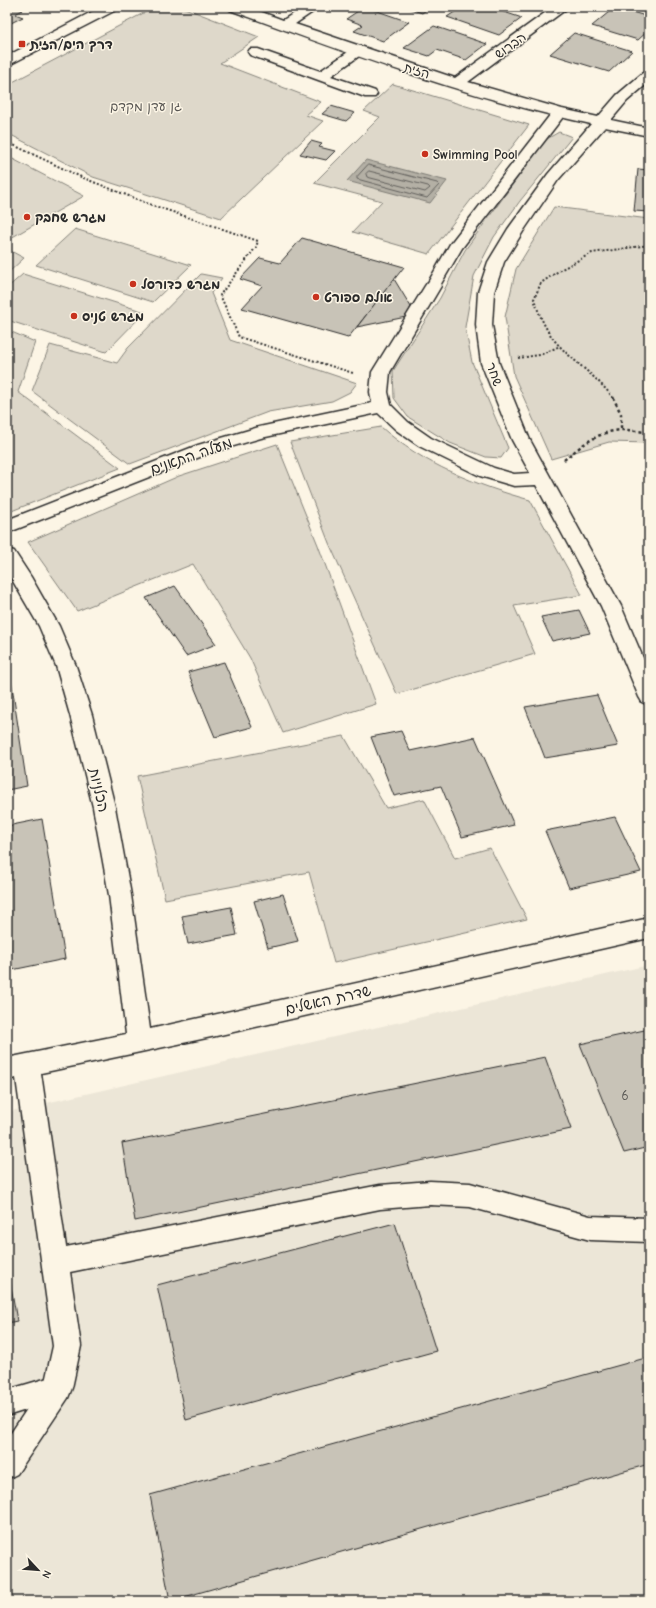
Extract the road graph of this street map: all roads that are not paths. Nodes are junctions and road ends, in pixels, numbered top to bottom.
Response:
1 (111, 7) edge
2 (235, 7) edge
3 (313, 7) edge
4 (562, 7) edge
5 (285, 25) junction
6 (358, 51) junction
7 (254, 52) dead end
8 (7, 62) edge
9 (649, 75) edge
10 (322, 76) junction
11 (458, 83) junction
12 (370, 94) dead end
13 (559, 113) junction
14 (602, 122) junction
15 (649, 132) edge
16 (433, 286) joint
17 (382, 407) junction
18 (542, 479) junction
19 (7, 527) edge
20 (7, 556) edge
21 (649, 697) edge
22 (649, 928) edge
23 (139, 1041) junction
24 (17, 1067) edge
25 (649, 1230) edge
26 (55, 1262) junction
27 (58, 1388) junction
28 (7, 1403) edge
29 (7, 1464) edge

1 - 8 street
2 - 5 street, הזית
3 - 5 street
4 - 11 street, הברוש
5 - 6 street, הזית
6 - 10 lane
6 - 11 street, הזית
7 - 10 lane
9 - 14 street, שחר
10 - 12 lane
11 - 13 street, הזית
13 - 14 street, הזית
13 - 16 lane
14 - 15 street, הזית
14 - 18 street, שחר
16 - 17 street
17 - 18 street
17 - 19 street, מעלה התאנים
18 - 21 street, שחר
20 - 23 street, הכלניות
22 - 23 street, שדרת האשלים
23 - 24 street, שדרת האשלים
24 - 26 street
25 - 26 street
26 - 27 street
27 - 28 lane
27 - 29 street

